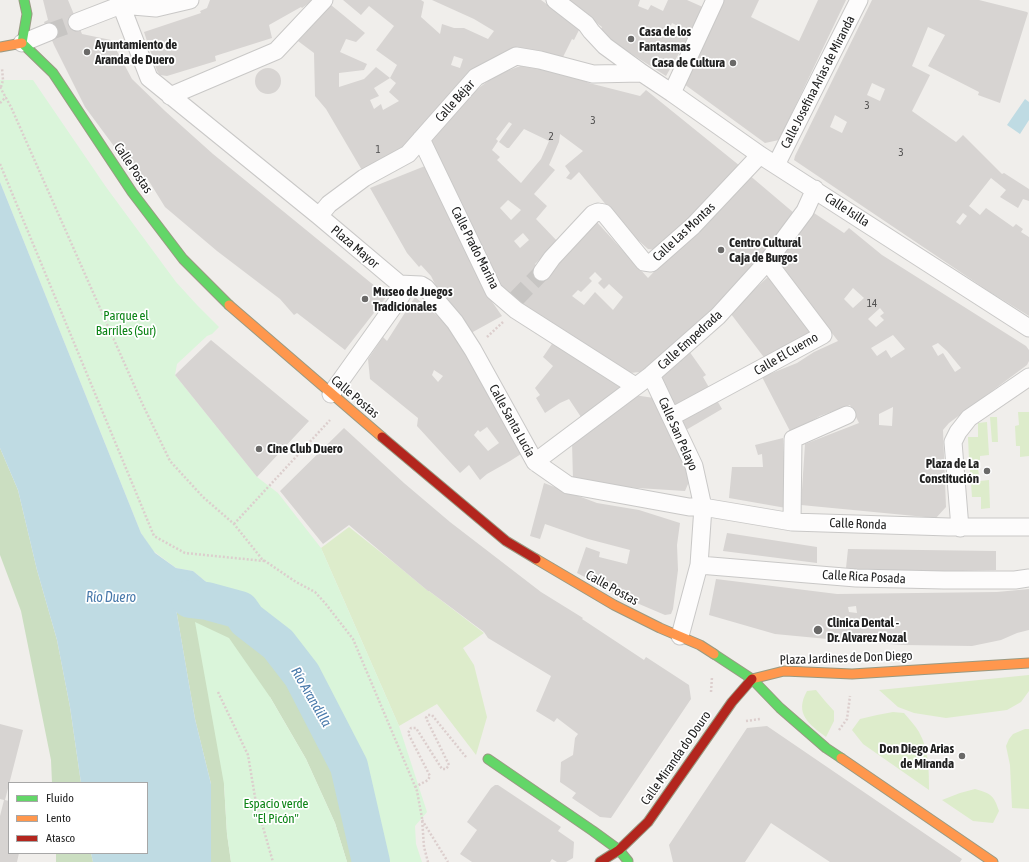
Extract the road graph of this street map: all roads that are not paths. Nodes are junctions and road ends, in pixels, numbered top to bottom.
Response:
1 (24, 0) edge
2 (190, 0) edge
3 (555, 0) edge
4 (715, 0) edge
5 (859, 0) edge
6 (323, 1) edge
7 (123, 3) edge
8 (77, 22) tunnel mouth
9 (49, 32) tunnel mouth
10 (19, 43) junction
11 (0, 47) edge
12 (642, 73) junction
13 (670, 91) junction
14 (170, 96) junction
15 (421, 139) junction
16 (760, 155) junction
17 (776, 165) junction
18 (364, 178) joint
19 (815, 189) junction
20 (319, 216) junction
21 (766, 262) junction
22 (542, 272) tunnel mouth
23 (399, 284) junction
24 (1029, 328) edge
25 (650, 375) junction
26 (1029, 377) edge
27 (635, 386) junction
28 (331, 394) junction
29 (847, 415) dead end
30 (671, 417) junction
31 (535, 462) junction
32 (696, 507) junction
33 (792, 522) junction
34 (1029, 527) edge
35 (960, 528) junction
36 (699, 565) junction
37 (1029, 578) edge
38 (680, 636) junction
39 (1029, 663) edge
40 (752, 679) junction
41 (488, 759) dead end
42 (619, 850) junction
43 (982, 859) edge
44 (600, 862) edge
45 (629, 862) edge

1 - 10 street
2 - 7 street
3 - 12 street, Calle Isilla
4 - 13 street
5 - 17 street, Calle Josefina Arias de Miranda
6 - 14 street
7 - 8 street
7 - 14 street, Plaza Mayor
9 - 10 street
10 - 11 street
10 - 28 street, Calle Postas
12 - 13 street, Calle Isilla
12 - 15 street, Calle Béjar
13 - 16 street, Calle Isilla
14 - 20 street, Plaza Mayor
15 - 18 street, Calle Béjar
15 - 27 street, Calle Prado Marina
16 - 17 street, Calle Isilla
16 - 22 street, Calle Las Montas
17 - 19 street, Calle Isilla
18 - 20 street, Plaza Mayor
19 - 21 street, Calle Empedrada
19 - 24 street, Calle Isilla
20 - 23 street, Plaza Mayor
21 - 25 street, Calle Empedrada
21 - 30 street, Calle El Cuerno
23 - 28 street
23 - 31 street, Calle Santa Lucía
25 - 27 street, Calle Empedrada
25 - 30 street, Calle San Pelayo
26 - 35 street
27 - 31 street, Calle Empedrada
28 - 38 street, Calle Postas
29 - 33 street
30 - 32 street, Calle San Pelayo
31 - 32 street, Calle Santa Lucía
32 - 33 street, Calle Ronda
32 - 36 street, Calle San Pelayo
33 - 35 street, Calle Ronda
34 - 35 street, Calle Ronda
36 - 37 street, Calle Rica Posada
36 - 38 street, Calle San Pelayo
38 - 40 street, Calle Postas
39 - 40 street, Plaza Jardines de Don Diego
40 - 42 street, Calle Miranda do Douro
40 - 43 street
41 - 42 street
42 - 44 street, Calle Miranda do Douro
42 - 45 street

